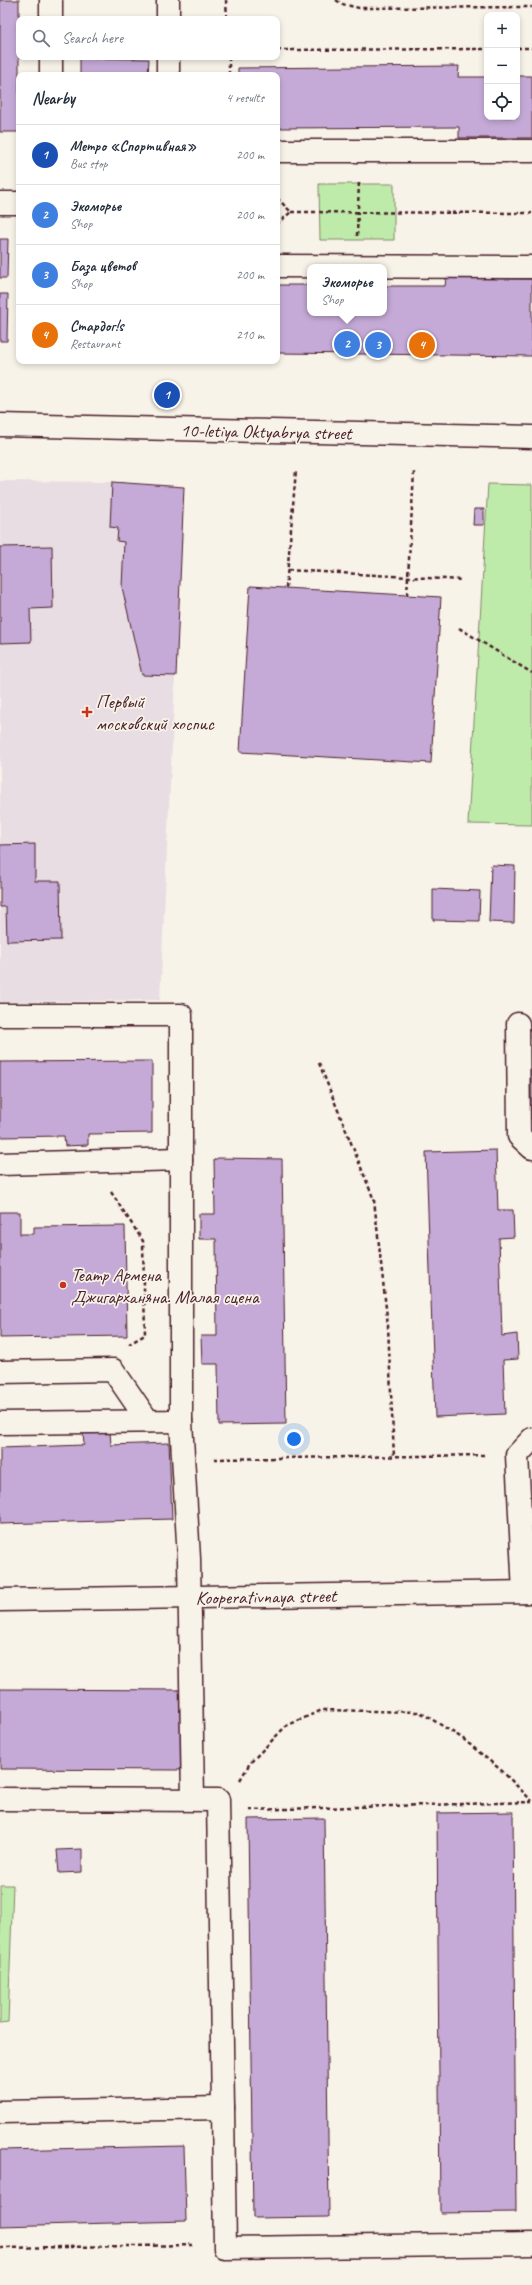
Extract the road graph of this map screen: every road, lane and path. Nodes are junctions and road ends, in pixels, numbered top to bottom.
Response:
1 (51, 0) edge
2 (168, 0) edge
3 (226, 0) edge
4 (336, 0) edge
5 (532, 7) edge
6 (51, 16) edge
7 (168, 16) edge
8 (227, 16) edge
9 (520, 48) edge
10 (532, 48) edge
11 (484, 49) edge
12 (280, 50) edge
13 (51, 60) edge
14 (168, 60) edge
15 (228, 60) edge
16 (51, 72) edge
17 (168, 72) edge
18 (229, 72) edge
19 (280, 151) edge
20 (360, 151) junction
21 (532, 151) edge
22 (280, 201) edge
23 (0, 203) edge
24 (16, 203) edge
25 (291, 212) junction
26 (358, 212) junction
27 (532, 213) edge
28 (280, 221) edge
29 (356, 264) edge
30 (280, 266) edge
31 (307, 266) edge
32 (387, 266) edge
33 (532, 267) edge
34 (0, 425) edge
35 (532, 437) edge
36 (296, 470) dead end
37 (414, 472) dead end
38 (288, 570) junction
39 (408, 577) junction
40 (462, 580) dead end
41 (286, 588) dead end
42 (407, 595) dead end
43 (459, 628) dead end
44 (532, 673) edge
45 (0, 1015) edge
46 (518, 1024) dead end
47 (319, 1063) dead end
48 (532, 1148) edge
49 (181, 1159) junction
50 (92, 1163) junction
51 (0, 1164) edge
52 (131, 1351) dead end
53 (0, 1372) edge
54 (148, 1421) junction
55 (181, 1421) junction
56 (0, 1423) edge
57 (525, 1447) edge
58 (394, 1457) junction
59 (183, 1459) junction
60 (528, 1592) edge
61 (190, 1597) junction
62 (0, 1600) edge
63 (193, 1799) junction
64 (0, 1800) edge
65 (532, 1801) edge
66 (221, 1810) junction
67 (222, 2108) junction
68 (0, 2112) edge
69 (532, 2244) edge
70 (0, 2248) edge
71 (225, 2248) junction

1 - 6 street
2 - 7 street
3 - 8 path
4 - 5 path
9 - 10 path
11 - 12 path
13 - 16 street
14 - 17 street
15 - 18 path
19 - 20 street
20 - 21 street
20 - 26 path
22 - 25 path
23 - 24 street
25 - 26 path
25 - 28 path
26 - 27 path
26 - 29 path
30 - 31 street
32 - 33 street
34 - 35 street, 10-letiya Oktyabrya street
36 - 38 path
37 - 39 path
38 - 39 path
38 - 41 path
39 - 40 path
39 - 42 path
43 - 44 path
45 - 49 street
46 - 48 street
47 - 58 path
49 - 50 street
49 - 55 street
50 - 51 street
50 - 52 path
53 - 54 street
54 - 55 street
54 - 56 street
55 - 59 street
57 - 58 path
57 - 60 street
58 - 59 path
59 - 61 street
60 - 61 street, Kooperativnaya street
61 - 62 street, Kooperativnaya street
61 - 63 street
63 - 64 street
63 - 66 street
65 - 66 path
65 - 66 path
66 - 67 street
67 - 68 street
67 - 71 street
69 - 71 street
70 - 71 path

